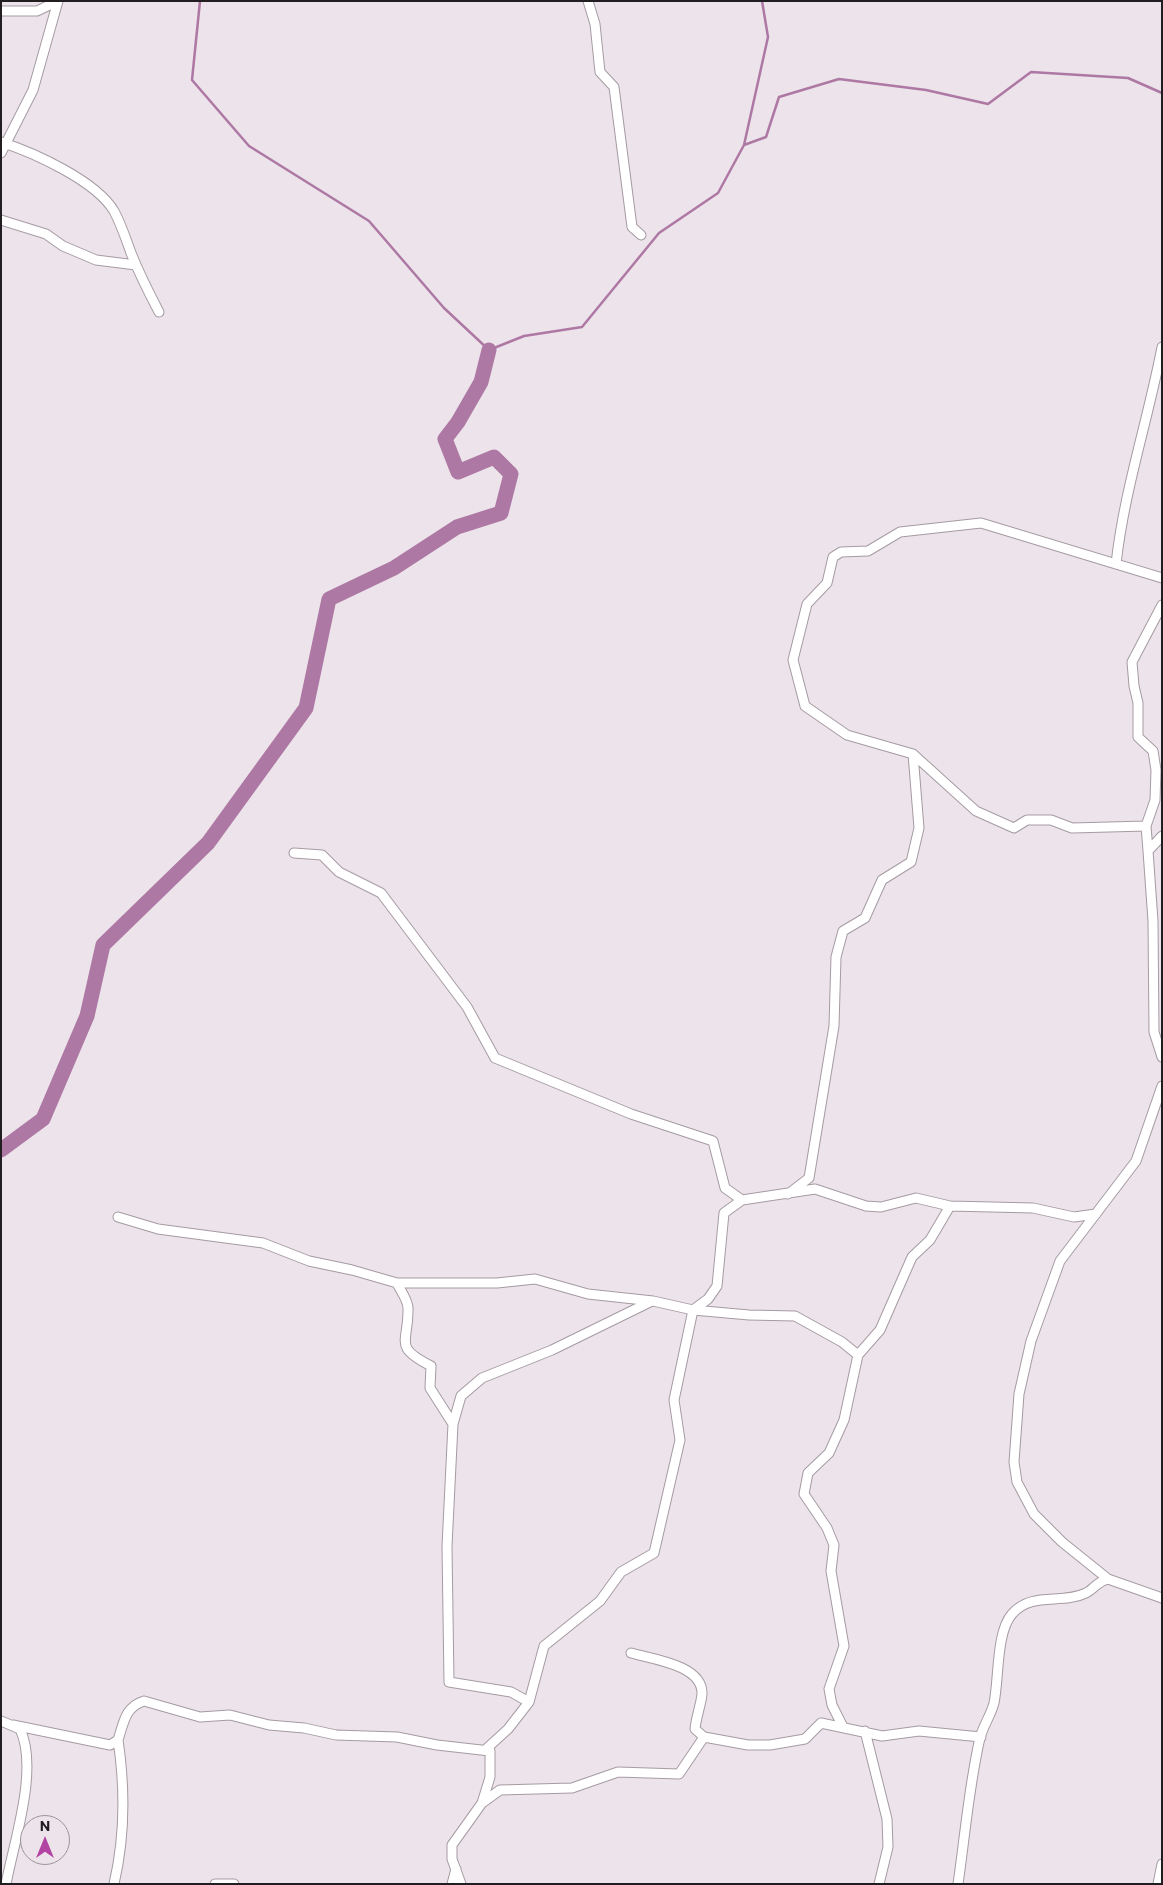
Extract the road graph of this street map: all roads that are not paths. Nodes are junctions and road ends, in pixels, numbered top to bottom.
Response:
1 (58, 1) edge
2 (588, 1) edge
3 (1, 11) edge
4 (4, 143) edge
5 (1, 153) edge
6 (1, 220) edge
7 (641, 235) dead end
8 (136, 264) junction
9 (159, 312) dead end
10 (1162, 347) edge
11 (1116, 564) junction
12 (1162, 578) edge
13 (1162, 605) edge
14 (913, 754) junction
15 (1146, 826) junction
16 (1162, 836) edge
17 (1148, 851) junction
18 (294, 853) dead end
19 (1162, 1057) edge
20 (1162, 1086) edge
21 (788, 1194) junction
22 (742, 1200) junction
23 (950, 1206) junction
24 (1096, 1214) junction
25 (118, 1217) dead end
26 (396, 1283) junction
27 (652, 1301) junction
28 (693, 1310) junction
29 (858, 1354) junction
30 (453, 1424) junction
31 (1108, 1579) junction
32 (1162, 1598) edge
33 (631, 1652) dead end
34 (529, 1702) junction
35 (1, 1721) edge
36 (12, 1725) junction
37 (843, 1727) junction
38 (865, 1731) junction
39 (704, 1737) junction
40 (981, 1737) junction
41 (118, 1740) junction
42 (485, 1750) junction
43 (482, 1803) junction
44 (1162, 1864) edge
45 (456, 1869) junction
46 (6, 1884) edge
47 (114, 1884) edge
48 (216, 1884) edge
49 (234, 1884) edge
50 (452, 1884) edge
51 (461, 1884) edge
52 (879, 1884) edge
53 (958, 1884) edge
54 (1158, 1884) edge

1 - 3 street
1 - 4 street
2 - 7 street
4 - 5 street
4 - 8 street
6 - 8 street
8 - 9 street
10 - 11 street
11 - 12 street
11 - 14 street
13 - 15 street
14 - 15 street
14 - 21 street
15 - 17 street
16 - 17 street
17 - 19 street
18 - 22 street
20 - 24 street
21 - 22 street
21 - 23 street
22 - 28 street
23 - 24 street
23 - 29 street
24 - 31 street
25 - 26 street
26 - 27 street
26 - 30 street
27 - 28 street
27 - 30 street
28 - 29 street
28 - 34 street
29 - 37 street
30 - 34 street
31 - 32 street
31 - 40 street
33 - 39 street
34 - 42 street
35 - 36 street
36 - 41 street
36 - 46 street
37 - 38 street
37 - 39 street
38 - 40 street
38 - 52 street
39 - 43 street
40 - 53 street
41 - 42 street
41 - 47 street
42 - 43 street
43 - 45 street
44 - 54 street
45 - 50 street
45 - 51 street
48 - 49 street

